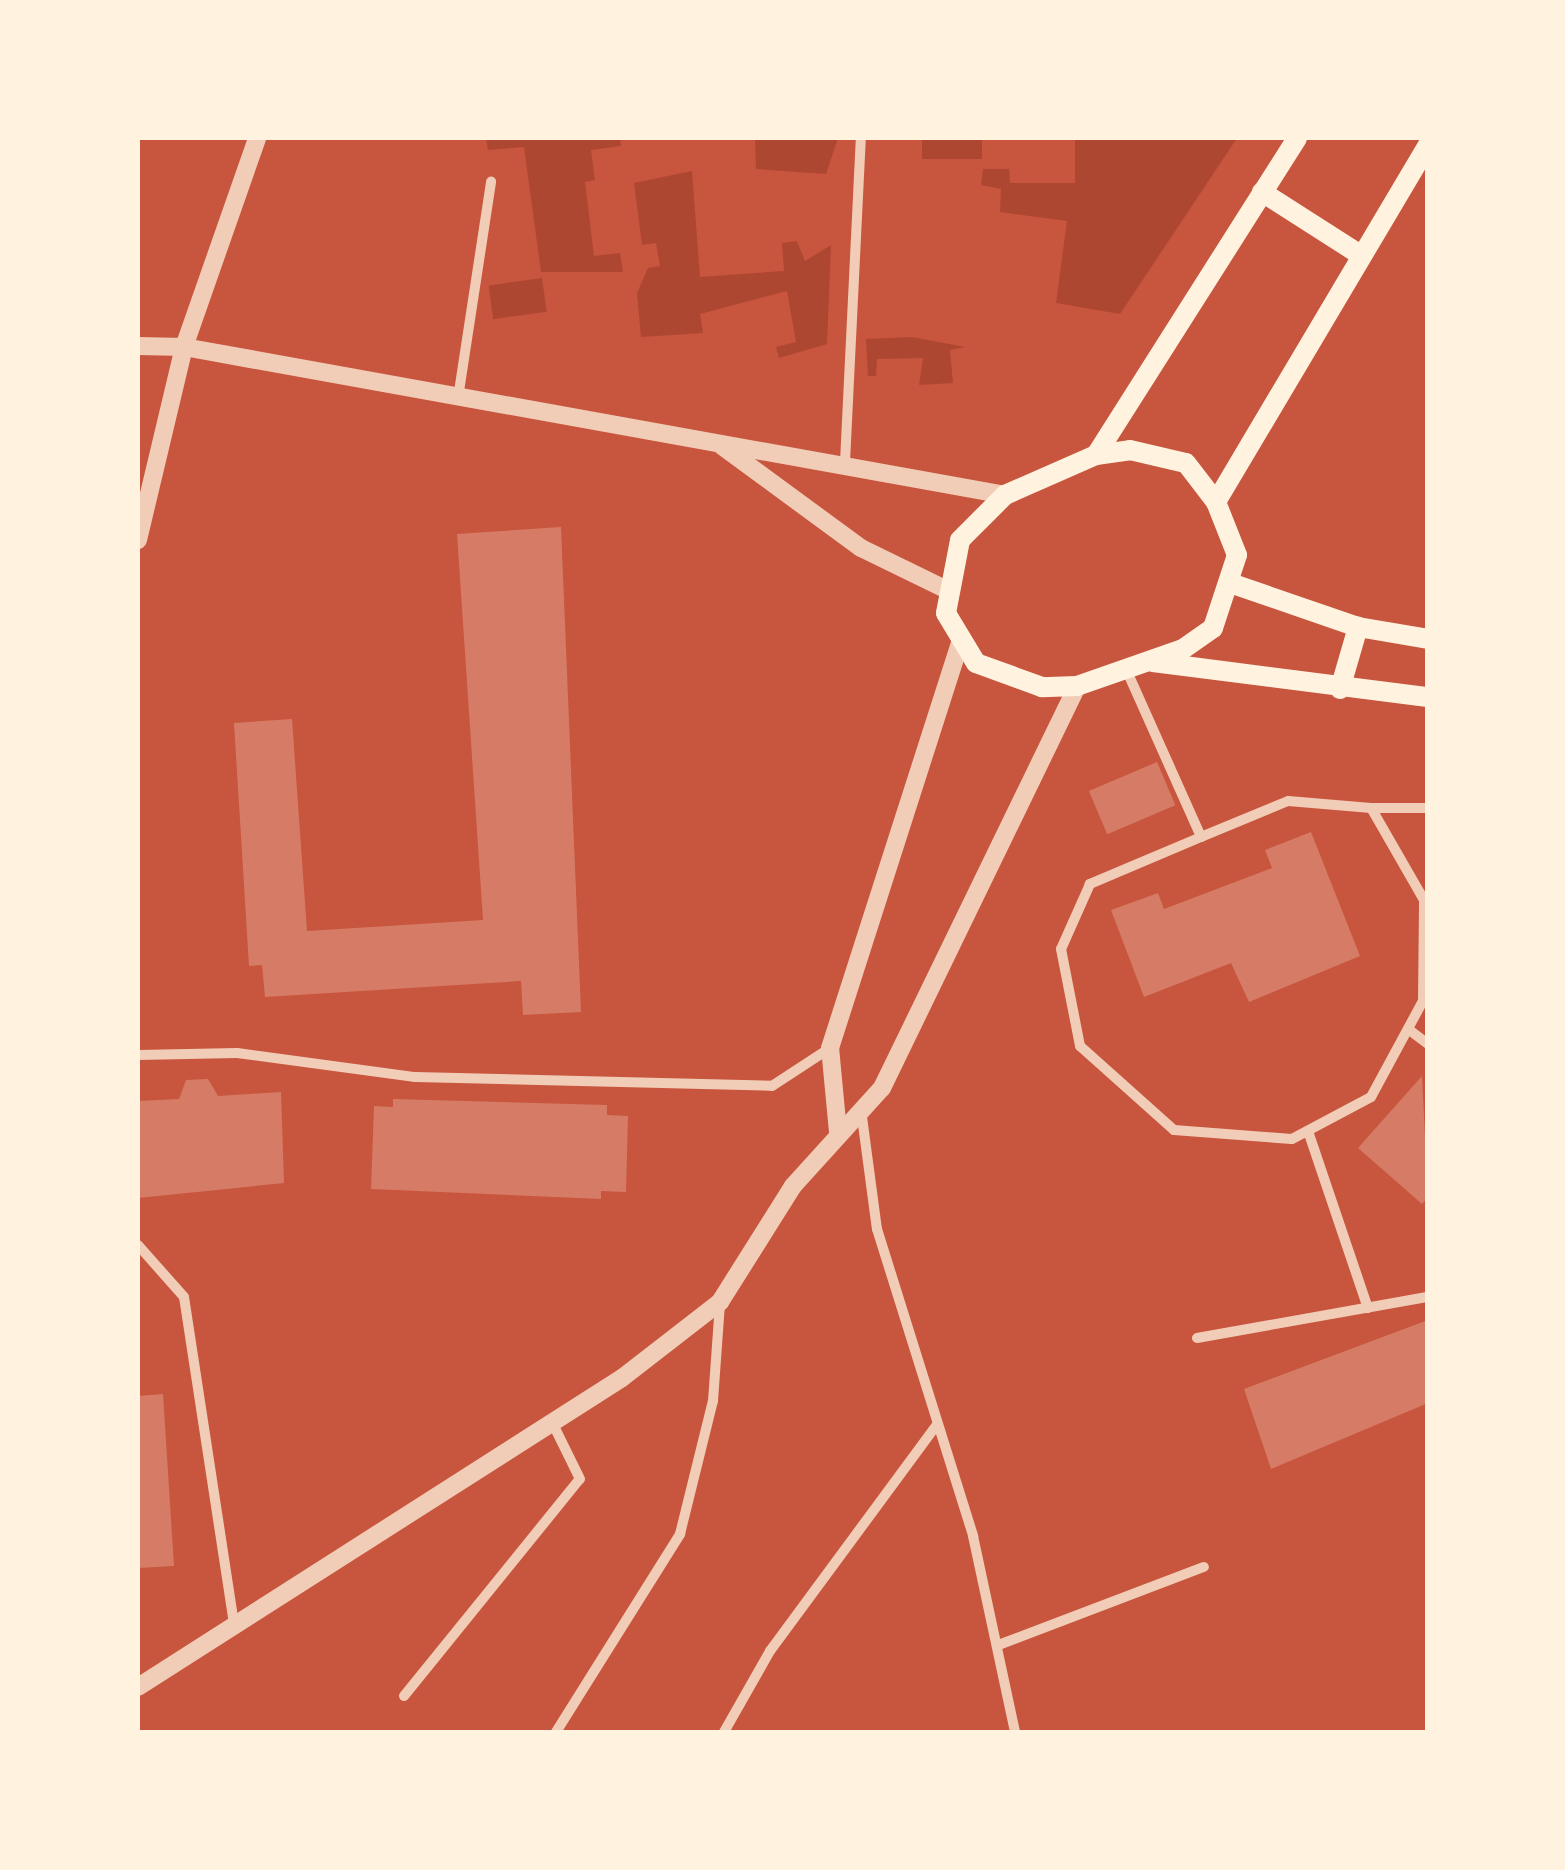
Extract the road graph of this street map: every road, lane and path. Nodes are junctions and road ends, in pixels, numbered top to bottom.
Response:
1 (257, 138) edge
2 (861, 138) edge
3 (1298, 138) edge
4 (1428, 145) edge
5 (491, 182) dead end
6 (1262, 192) junction
7 (1359, 254) junction
8 (138, 346) edge
9 (184, 347) junction
10 (457, 400) junction
11 (722, 446) junction
12 (1096, 455) junction
13 (845, 462) junction
14 (1005, 495) junction
15 (1216, 502) junction
16 (138, 540) edge
17 (1233, 584) junction
18 (945, 589) junction
19 (1358, 627) junction
20 (1428, 639) edge
21 (960, 643) junction
22 (1136, 664) junction
23 (1077, 686) junction
24 (1340, 689) junction
25 (1428, 697) edge
26 (1371, 808) junction
27 (1428, 808) edge
28 (1201, 837) junction
29 (1426, 900) edge
30 (1408, 1029) junction
31 (1428, 1044) edge
32 (830, 1048) junction
33 (138, 1055) edge
34 (862, 1117) junction
35 (1308, 1131) junction
36 (838, 1132) junction
37 (138, 1245) edge
38 (1428, 1297) edge
39 (720, 1302) junction
40 (1368, 1308) junction
41 (1197, 1338) dead end
42 (550, 1419) junction
43 (936, 1426) junction
44 (1204, 1567) dead end
45 (234, 1626) junction
46 (1002, 1644) junction
47 (138, 1687) edge
48 (404, 1696) dead end
49 (556, 1732) edge
50 (724, 1732) edge
51 (1015, 1732) edge

1 - 9 street
2 - 13 street
3 - 6 main road
4 - 7 main road
5 - 10 street
6 - 7 main road
6 - 12 main road
7 - 15 main road
8 - 9 street
9 - 10 street
9 - 16 street
10 - 11 street
11 - 13 street
11 - 18 street
12 - 14 main road
12 - 15 main road
13 - 14 street
14 - 18 main road
15 - 17 main road
17 - 19 main road
17 - 22 main road
18 - 21 main road
19 - 20 main road
19 - 24 main road
21 - 23 main road
21 - 32 street
22 - 23 main road
22 - 24 main road
22 - 28 street
23 - 34 street
24 - 25 main road
26 - 27 street
26 - 28 street
26 - 29 street
28 - 35 street
29 - 30 street
30 - 31 street
30 - 35 street
32 - 33 street
32 - 36 street
34 - 36 street
34 - 43 street
35 - 40 street
36 - 39 street
37 - 45 street
38 - 40 street
39 - 42 street
39 - 49 street
40 - 41 street
42 - 45 street
42 - 48 street
43 - 46 street
43 - 50 street
44 - 46 street
45 - 47 street
46 - 51 street

